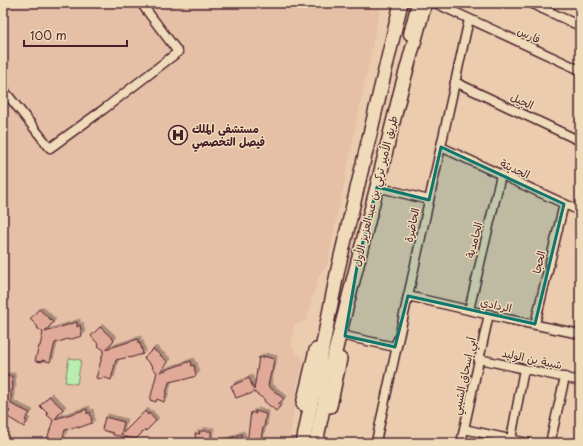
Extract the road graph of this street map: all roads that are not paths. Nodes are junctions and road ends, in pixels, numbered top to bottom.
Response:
1 (141, 3) edge
2 (401, 3) edge
3 (418, 3) edge
4 (425, 3) edge
5 (435, 3) edge
6 (531, 3) edge
7 (542, 5) edge
8 (469, 19) junction
9 (580, 26) edge
10 (580, 70) edge
11 (455, 82) junction
12 (3, 89) edge
13 (401, 90) junction
14 (580, 141) edge
15 (441, 147) junction
16 (501, 175) junction
17 (377, 187) junction
18 (429, 200) junction
19 (564, 204) junction
20 (580, 211) edge
21 (358, 261) junction
22 (338, 269) junction
23 (408, 296) junction
24 (469, 310) junction
25 (489, 314) junction
26 (535, 324) junction
27 (580, 334) edge
28 (345, 336) junction
29 (479, 359) junction
30 (524, 369) junction
31 (322, 376) junction
32 (565, 377) junction
33 (580, 380) edge
34 (464, 429) junction
35 (377, 437) dead end
36 (511, 439) junction
37 (297, 443) edge
38 (303, 443) edge
39 (316, 443) edge
40 (322, 443) edge
41 (461, 443) edge
42 (528, 443) edge
43 (550, 443) edge

1 - 12 street
2 - 22 main road, طريق الأمير تركي بن عبدالعزيز الأول
3 - 13 street
4 - 13 main road, طريق الأمير تركي بن عبدالعزيز الأول
5 - 8 street, فارس
6 - 7 street
7 - 9 street
8 - 10 street, فارس
8 - 11 street, الحاضرة
11 - 14 street, الجيل
11 - 15 street, الحاضرة
13 - 17 main road, طريق الأمير تركي بن عبدالعزيز الأول
15 - 16 street, الحديثة
15 - 18 street, الحاضرة
16 - 19 street, الحديثة
16 - 24 street, الحامدية
17 - 18 street
17 - 21 main road, طريق الأمير تركي بن عبدالعزيز الأول
18 - 23 street, الحاضرة
19 - 20 street, الحديثة
19 - 26 street, الحجا
21 - 28 main road
21 - 31 main road, طريق الأمير تركي بن عبدالعزيز الأول
22 - 31 main road, طريق الأمير تركي بن عبدالعزيز الأول
22 - 37 main road
23 - 24 street, الردادي
23 - 28 street
23 - 35 street, الحاضرة
24 - 25 street, الردادي
25 - 26 street, الردادي
25 - 29 street, أبي إسحاق الشيبي
26 - 27 street, الردادي
28 - 40 main road
29 - 30 street, شيبة بن الوليد
29 - 34 street, أبي إسحاق الشيبي
30 - 32 street, شيبة بن الوليد
30 - 36 street
31 - 38 main road, طريق الأمير تركي بن عبدالعزيز الأول
31 - 39 main road, طريق الأمير تركي بن عبدالعزيز الأول
32 - 33 street, شيبة بن الوليد
32 - 43 street
34 - 36 street
34 - 41 street, أبي إسحاق الشيبي
36 - 42 street

